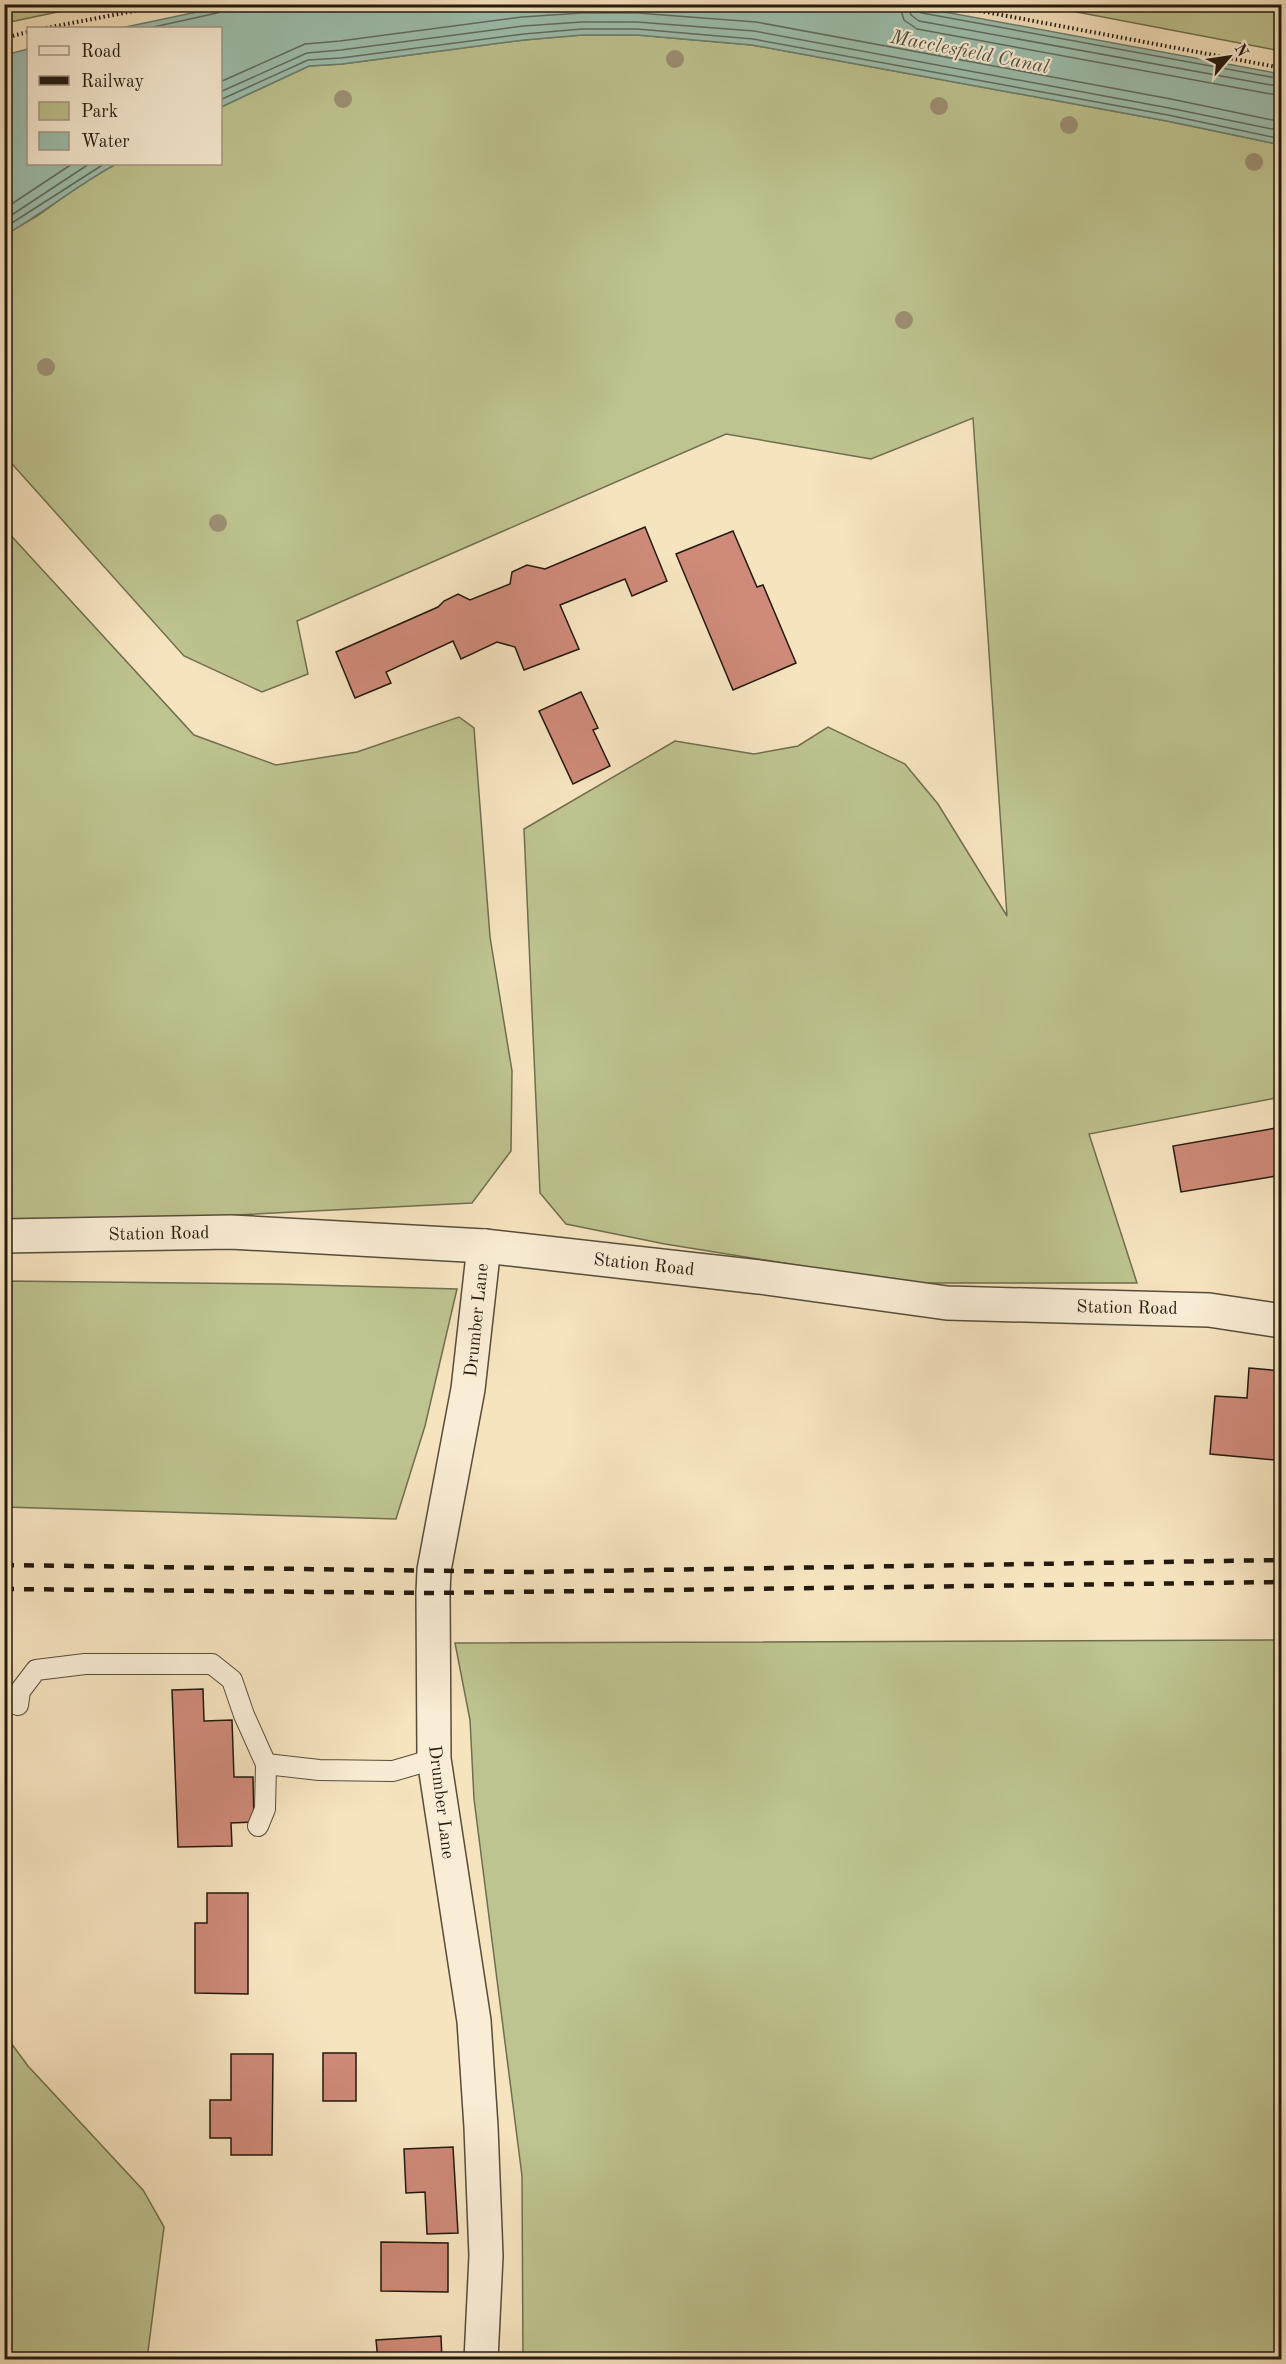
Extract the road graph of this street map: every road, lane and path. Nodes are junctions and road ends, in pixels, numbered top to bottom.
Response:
1 (170, 4) edge
2 (944, 4) edge
3 (51, 27) edge
4 (27, 32) edge
5 (4, 38) edge
6 (1281, 68) edge
7 (4, 1236) edge
8 (484, 1246) junction
9 (1281, 1321) edge
10 (18, 1705) dead end
11 (434, 1759) junction
12 (266, 1764) junction
13 (258, 1826) dead end
14 (481, 2360) edge

1 - 3 path
2 - 6 path
4 - 5 path
7 - 8 street, Station Road
8 - 9 street, Station Road
8 - 11 street, Drumber Lane
10 - 12 lane
11 - 12 lane
11 - 14 street, Drumber Lane
12 - 13 lane

